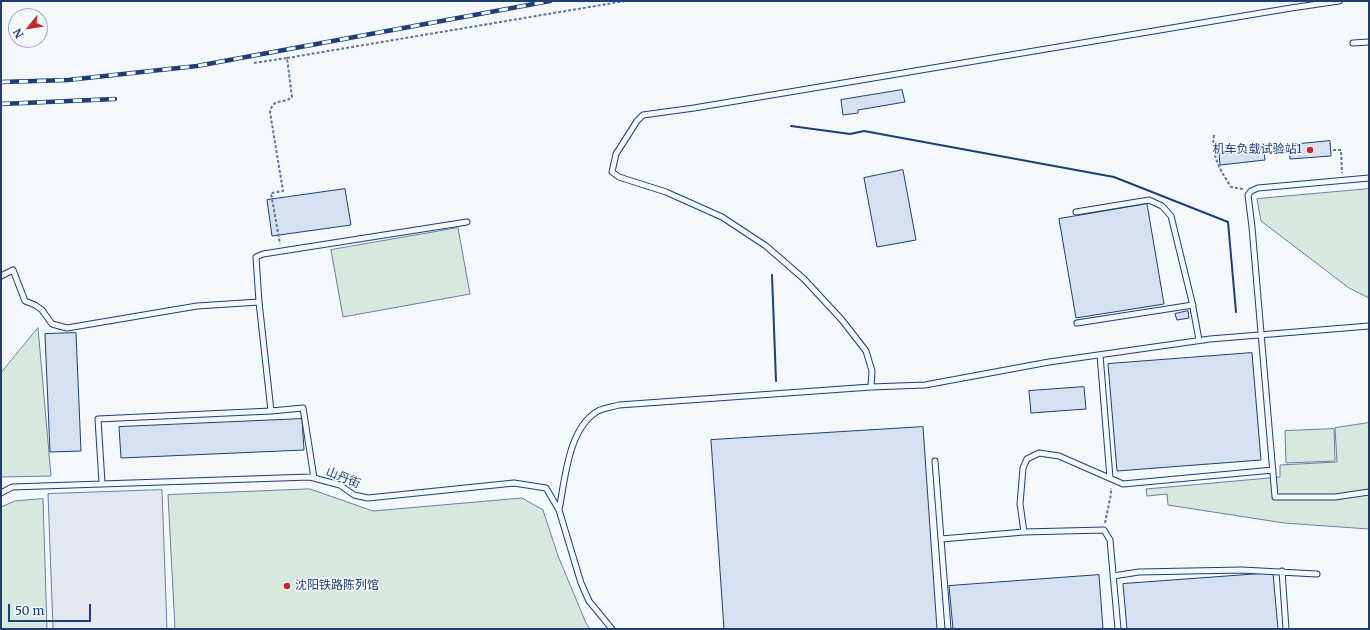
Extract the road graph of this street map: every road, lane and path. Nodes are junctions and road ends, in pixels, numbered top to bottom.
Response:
1 (625, 1) edge
2 (1339, 1) edge
3 (1369, 42) edge
4 (1353, 43) dead end
5 (287, 58) junction
6 (254, 63) dead end
7 (1214, 135) dead end
8 (1333, 150) dead end
9 (1369, 178) edge
10 (1342, 180) junction
11 (1252, 191) junction
12 (1076, 212) dead end
13 (467, 222) dead end
14 (281, 251) junction
15 (1, 276) edge
16 (259, 302) junction
17 (1193, 305) junction
18 (1077, 323) dead end
19 (1369, 326) edge
20 (1261, 334) junction
21 (1199, 340) junction
22 (1100, 354) junction
23 (871, 387) junction
24 (271, 411) junction
25 (935, 461) dead end
26 (1273, 470) junction
27 (314, 478) junction
28 (1110, 478) junction
29 (102, 483) junction
30 (1369, 492) edge
31 (1, 493) edge
32 (559, 510) junction
33 (1104, 530) junction
34 (1024, 532) junction
35 (941, 539) junction
36 (1282, 571) junction
37 (1317, 574) dead end
38 (1113, 576) junction
39 (612, 629) edge
40 (948, 629) edge
41 (1118, 629) edge
42 (1286, 629) edge

1 - 5 path
2 - 23 lane
3 - 4 lane
5 - 6 path
5 - 14 path
7 - 11 path
8 - 10 path
9 - 10 lane
10 - 11 lane
11 - 20 lane
12 - 17 lane
13 - 14 lane
14 - 16 lane
15 - 16 lane
16 - 24 lane
17 - 18 lane
17 - 21 lane
19 - 20 lane
20 - 21 lane
20 - 26 lane
21 - 22 lane
22 - 23 lane
22 - 28 lane
23 - 32 lane
24 - 27 lane
24 - 29 lane
25 - 35 lane
26 - 28 lane
26 - 30 lane
27 - 29 lane, 山丹街
27 - 32 lane, 山丹街
28 - 33 path
28 - 34 lane
29 - 31 lane, 山丹街
32 - 39 lane, 山丹街
33 - 34 lane
33 - 38 lane
34 - 35 lane
35 - 40 lane
36 - 37 lane
36 - 38 lane
36 - 42 lane
38 - 41 lane

